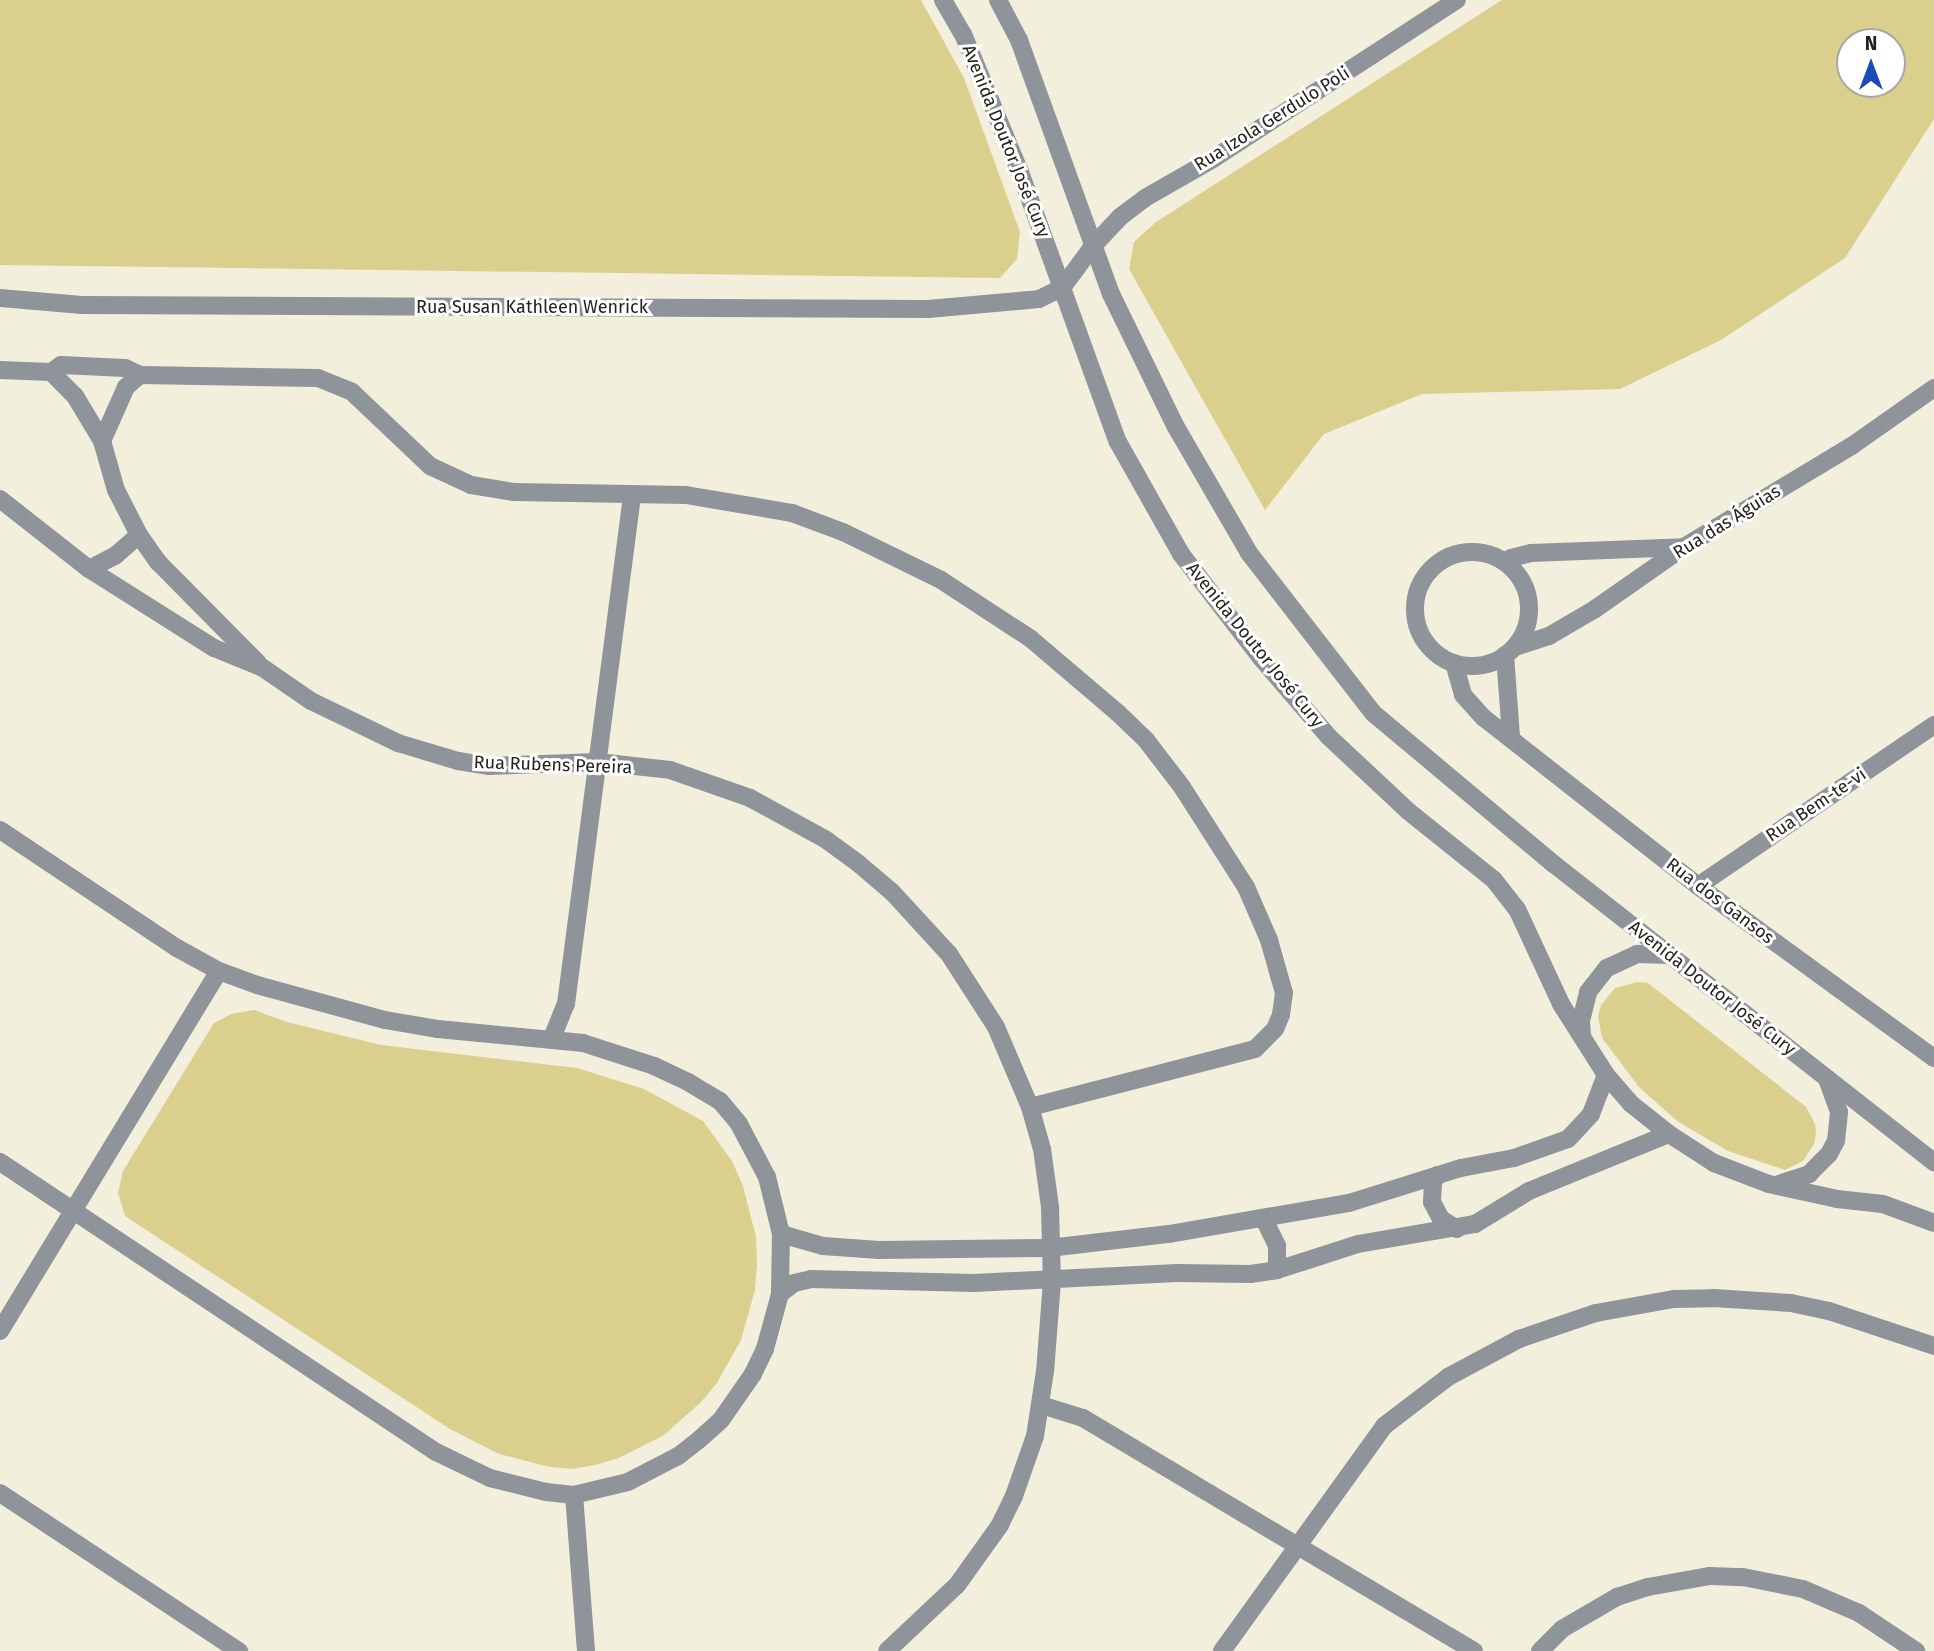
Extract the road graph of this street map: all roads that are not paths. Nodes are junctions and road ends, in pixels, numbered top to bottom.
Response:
1 (943, 0) edge
2 (998, 0) edge
3 (1457, 0) edge
4 (1093, 246) junction
5 (1062, 288) junction
6 (0, 298) edge
7 (0, 370) edge
8 (51, 372) junction
9 (140, 375) junction
10 (1934, 388) edge
11 (102, 441) junction
12 (632, 496) junction
13 (0, 499) edge
14 (139, 535) junction
15 (1684, 547) junction
16 (1506, 563) junction
17 (89, 569) junction
18 (1510, 651) junction
19 (1454, 663) junction
20 (263, 668) junction
21 (1934, 724) edge
22 (1511, 736) junction
23 (597, 762) junction
24 (0, 830) edge
25 (1698, 886) junction
26 (1669, 955) junction
27 (219, 971) junction
28 (1582, 1036) junction
29 (552, 1038) junction
30 (1932, 1053) edge
31 (1820, 1073) junction
32 (1606, 1075) junction
33 (1030, 1107) junction
34 (1669, 1134) junction
35 (0, 1162) edge
36 (1934, 1162) edge
37 (1437, 1175) junction
38 (1769, 1184) junction
39 (73, 1211) junction
40 (1264, 1219) junction
41 (1934, 1223) edge
42 (1457, 1229) junction
43 (781, 1234) junction
44 (1049, 1248) junction
45 (1277, 1270) junction
46 (1052, 1280) junction
47 (780, 1294) junction
48 (0, 1331) edge
49 (1934, 1346) edge
50 (1041, 1405) junction
51 (0, 1493) edge
52 (574, 1495) junction
53 (1297, 1543) junction
54 (239, 1651) edge
55 (586, 1651) edge
56 (887, 1651) edge
57 (1222, 1651) edge
58 (1474, 1651) edge
59 (1540, 1651) edge
60 (1916, 1651) edge

1 - 5 street, Avenida Doutor José Cury
2 - 4 street, Avenida Doutor José Cury
3 - 4 street, Rua Izola Gerdulo Poli
4 - 5 street, Rua Izola Gerdulo Poli
4 - 26 street, Avenida Doutor José Cury
5 - 6 street, Rua Susan Kathleen Wenrick
5 - 28 street, Avenida Doutor José Cury
7 - 8 street
8 - 9 street
8 - 11 street, Rua Rubens Pereira
9 - 11 street
9 - 12 street
10 - 15 street, Rua das Águias
11 - 14 street, Rua Rubens Pereira
12 - 23 street
12 - 33 street
13 - 17 street, Rua Rubens Pereira
14 - 17 street
14 - 20 street, Rua Rubens Pereira
15 - 16 street
15 - 18 street, Rua das Águias
16 - 18 street
16 - 19 street
17 - 20 street, Rua Rubens Pereira
18 - 19 street
18 - 22 street
19 - 22 street, Rua dos Gansos
20 - 23 street, Rua Rubens Pereira
21 - 25 street, Rua Bem-te-vi
22 - 25 street, Rua dos Gansos
23 - 29 street
23 - 33 street, Rua Rubens Pereira
24 - 27 street
25 - 30 street, Rua dos Gansos
26 - 28 street
26 - 31 street, Avenida Doutor José Cury
27 - 29 street
27 - 39 street
28 - 32 street, Avenida Doutor José Cury
29 - 43 street
31 - 36 street, Avenida Doutor José Cury
31 - 38 street
32 - 34 street, Avenida Doutor José Cury
32 - 37 street
33 - 44 street, Rua Rubens Pereira
34 - 38 street, Avenida Doutor José Cury
34 - 42 street
35 - 39 street
37 - 40 street
37 - 42 street
38 - 41 street, Avenida Doutor José Cury
39 - 48 street
39 - 52 street
40 - 44 street
40 - 45 street
42 - 45 street
43 - 44 street
43 - 47 street
44 - 46 street, Rua Rubens Pereira
45 - 46 street
46 - 47 street
46 - 50 street, Rua Rubens Pereira
47 - 52 street
49 - 53 street
50 - 53 street
50 - 56 street, Rua Rubens Pereira
51 - 54 street
52 - 55 street
53 - 57 street
53 - 58 street
59 - 60 street

